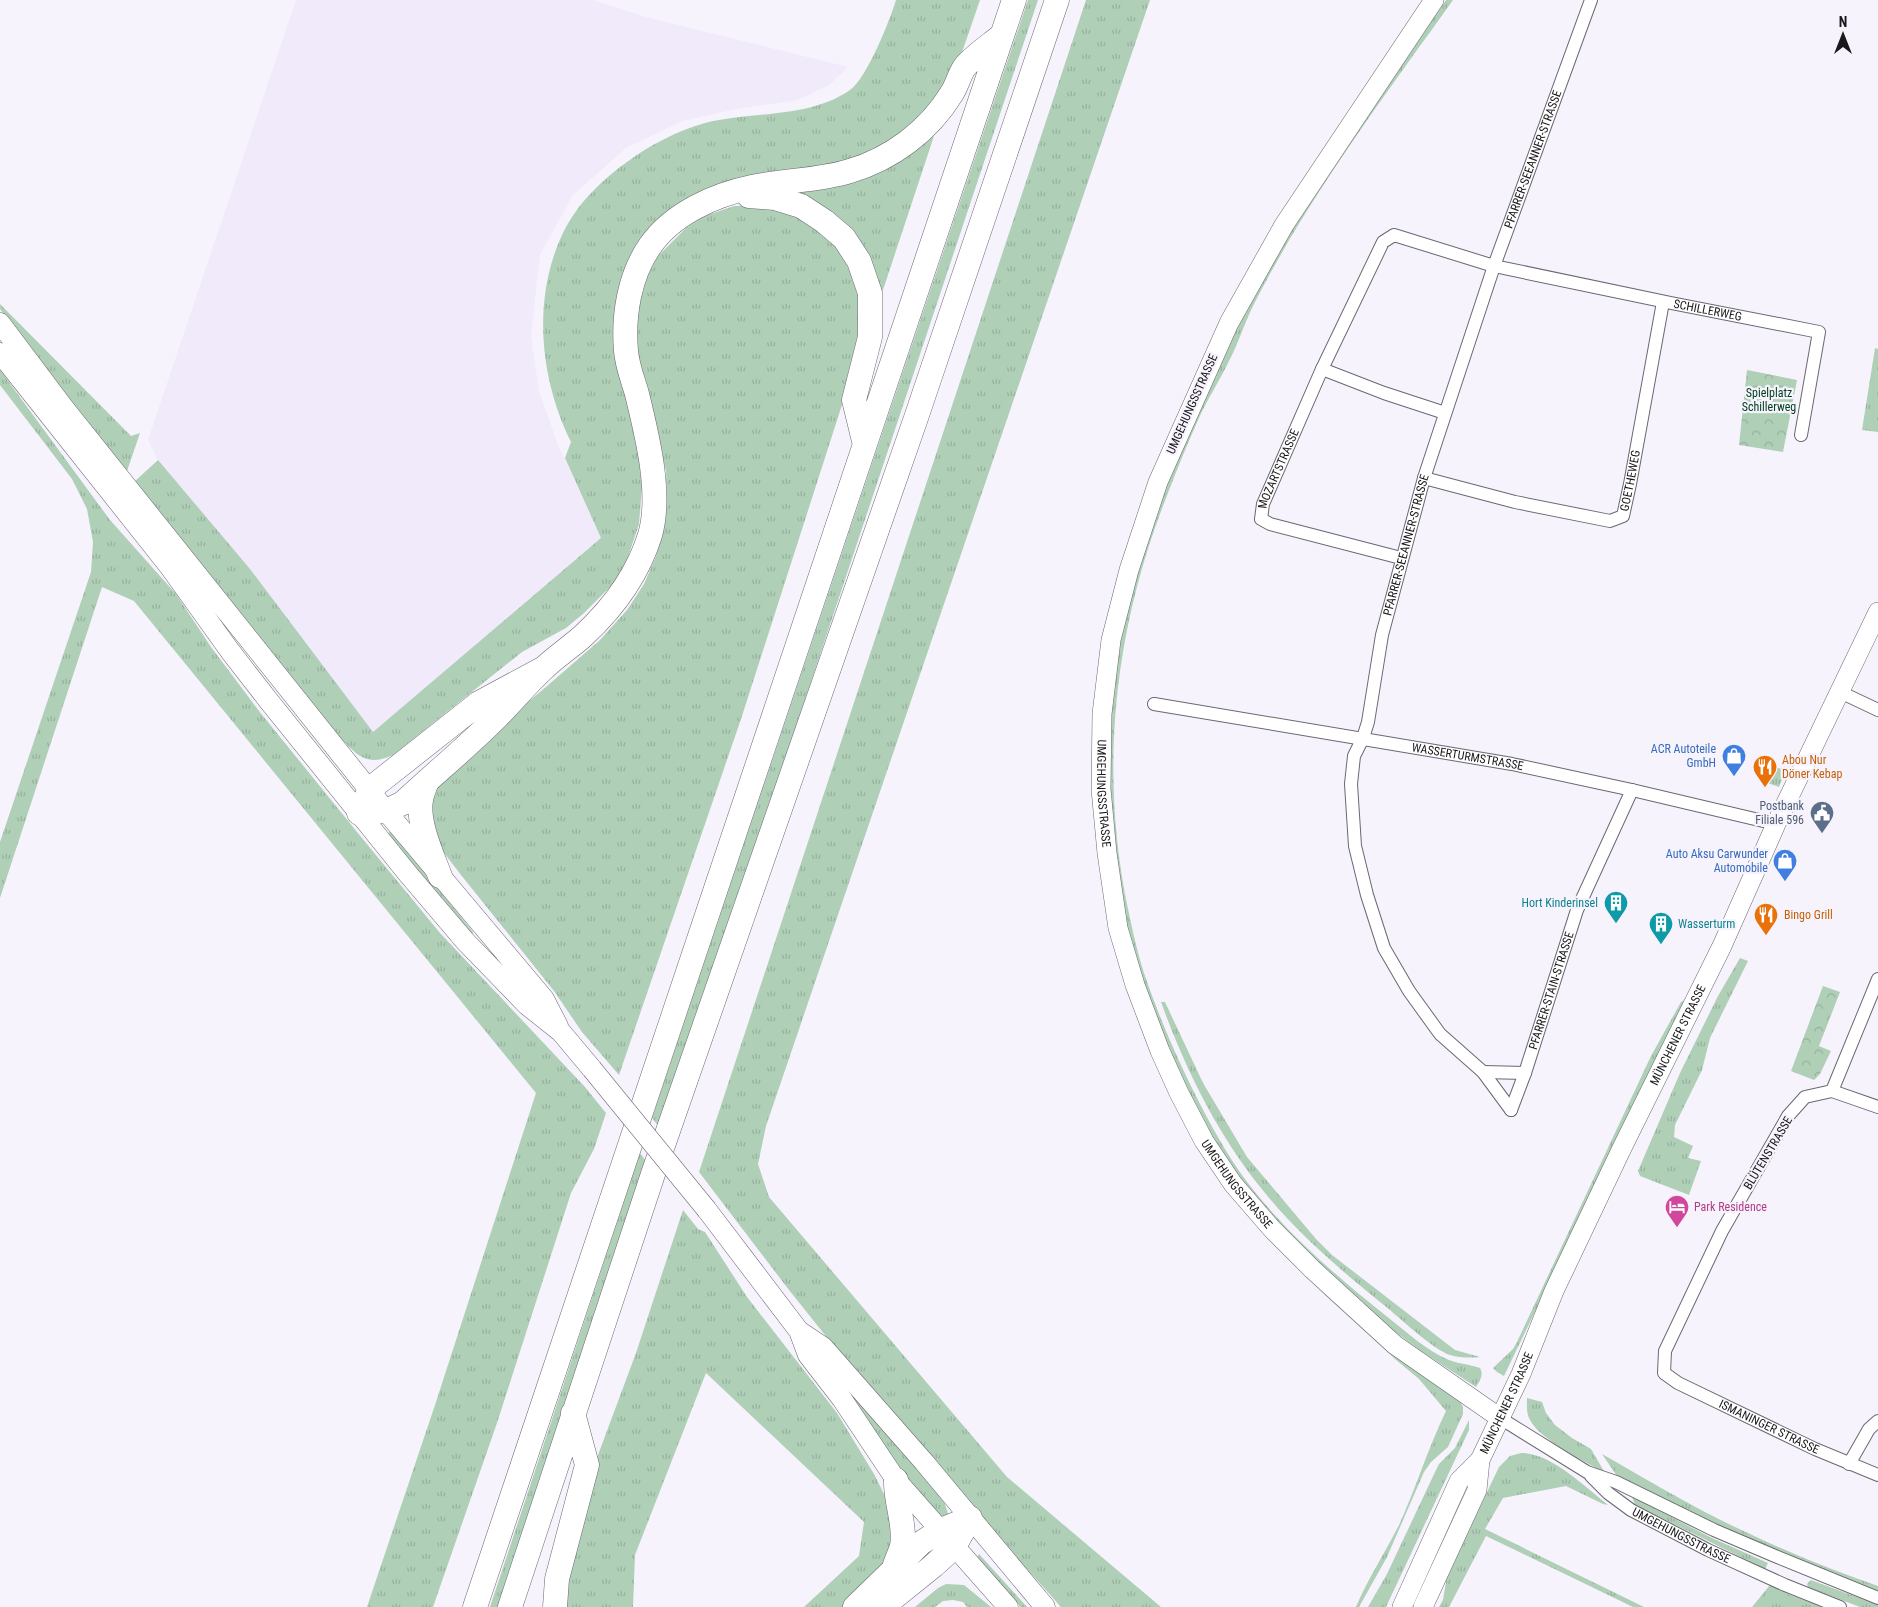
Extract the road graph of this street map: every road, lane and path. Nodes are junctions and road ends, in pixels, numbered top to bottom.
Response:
1 (1014, 0) edge
2 (1057, 0) edge
3 (1434, 0) edge
4 (1591, 0) edge
5 (1003, 34) junction
6 (730, 194) junction
7 (1494, 266) junction
8 (1663, 302) junction
9 (0, 323) edge
10 (0, 353) edge
11 (1322, 369) junction
12 (1444, 413) junction
13 (1801, 435) dead end
14 (864, 441) junction
15 (1424, 478) junction
16 (112, 481) junction
17 (138, 513) junction
18 (1401, 558) junction
19 (1878, 612) edge
20 (544, 668) junction
21 (1840, 692) junction
22 (1154, 704) dead end
23 (1878, 710) edge
24 (1362, 738) junction
25 (427, 781) junction
26 (370, 789) junction
27 (1632, 790) junction
28 (386, 811) junction
29 (359, 813) junction
30 (1776, 824) junction
31 (440, 876) junction
32 (1878, 979) edge
33 (561, 1032) junction
34 (1483, 1072) junction
35 (1525, 1073) junction
36 (1832, 1091) junction
37 (1878, 1107) edge
38 (1511, 1110) joint
39 (799, 1331) junction
40 (1664, 1373) joint
41 (573, 1413) junction
42 (1500, 1418) junction
43 (1878, 1421) edge
44 (1480, 1460) junction
45 (1849, 1464) junction
46 (1587, 1472) junction
47 (1878, 1475) edge
48 (896, 1480) junction
49 (970, 1518) junction
50 (947, 1538) junction
51 (1794, 1564) junction
52 (894, 1568) junction
53 (1785, 1585) junction
54 (1878, 1598) edge
55 (475, 1607) edge
56 (510, 1607) edge
57 (555, 1607) edge
58 (855, 1607) edge
59 (882, 1607) edge
60 (1008, 1607) edge
61 (1045, 1607) edge
62 (1402, 1607) edge
63 (1422, 1607) edge
64 (1840, 1607) edge

1 - 5 highway
2 - 41 highway
3 - 42 street, UMGEHUNGSSTRASSE
4 - 7 street, PFARRER-SEEANNER-STRASSE
5 - 6 highway
5 - 14 highway
6 - 14 highway
6 - 20 highway
7 - 8 street, SCHILLERWEG
7 - 11 street, MOZARTSTRASSE
7 - 12 street, PFARRER-SEEANNER-STRASSE
8 - 13 street, SCHILLERWEG
8 - 15 street, GOETHEWEG
9 - 16 main road
10 - 16 main road
11 - 12 street
11 - 18 street, MOZARTSTRASSE
12 - 15 street, PFARRER-SEEANNER-STRASSE
14 - 55 highway
15 - 18 street, PFARRER-SEEANNER-STRASSE
16 - 17 main road
17 - 26 main road
17 - 29 main road
18 - 24 street, PFARRER-SEEANNER-STRASSE
19 - 21 street, MÜNCHENER STRASSE
20 - 25 highway
20 - 26 highway
21 - 23 street
21 - 30 street, MÜNCHENER STRASSE
22 - 24 street, WASSERTURMSTRASSE
24 - 27 street, WASSERTURMSTRASSE
24 - 34 street, PFARRER-SEEANNER-STRASSE
25 - 28 highway
25 - 31 highway
26 - 28 main road
26 - 29 highway
27 - 30 street, WASSERTURMSTRASSE
27 - 35 street, PFARRER-STAIN-STRASSE
28 - 29 highway
28 - 31 main road
29 - 33 main road
30 - 42 street, MÜNCHENER STRASSE
31 - 33 main road
32 - 36 street
33 - 39 main road, bridge
34 - 35 street
34 - 38 street, PFARRER-SEEANNER-STRASSE
35 - 38 street, PFARRER-STAIN-STRASSE
36 - 37 street
36 - 40 street, BLÜTENSTRASSE
39 - 48 main road
39 - 49 main road
40 - 45 street, ISMANINGER STRASSE
41 - 56 highway
41 - 57 highway
42 - 44 street, MÜNCHENER STRASSE
42 - 46 street, UMGEHUNGSSTRASSE
43 - 45 street
44 - 62 street, MÜNCHENER STRASSE
44 - 63 street, MÜNCHENER STRASSE
45 - 47 street, ISMANINGER STRASSE
46 - 51 street, UMGEHUNGSSTRASSE
46 - 53 street, UMGEHUNGSSTRASSE
48 - 50 main road
48 - 52 highway
49 - 50 highway
49 - 61 main road
50 - 52 highway
50 - 59 highway
50 - 60 main road
51 - 53 street
51 - 54 street, UMGEHUNGSSTRASSE
52 - 58 highway
53 - 64 street, UMGEHUNGSSTRASSE

